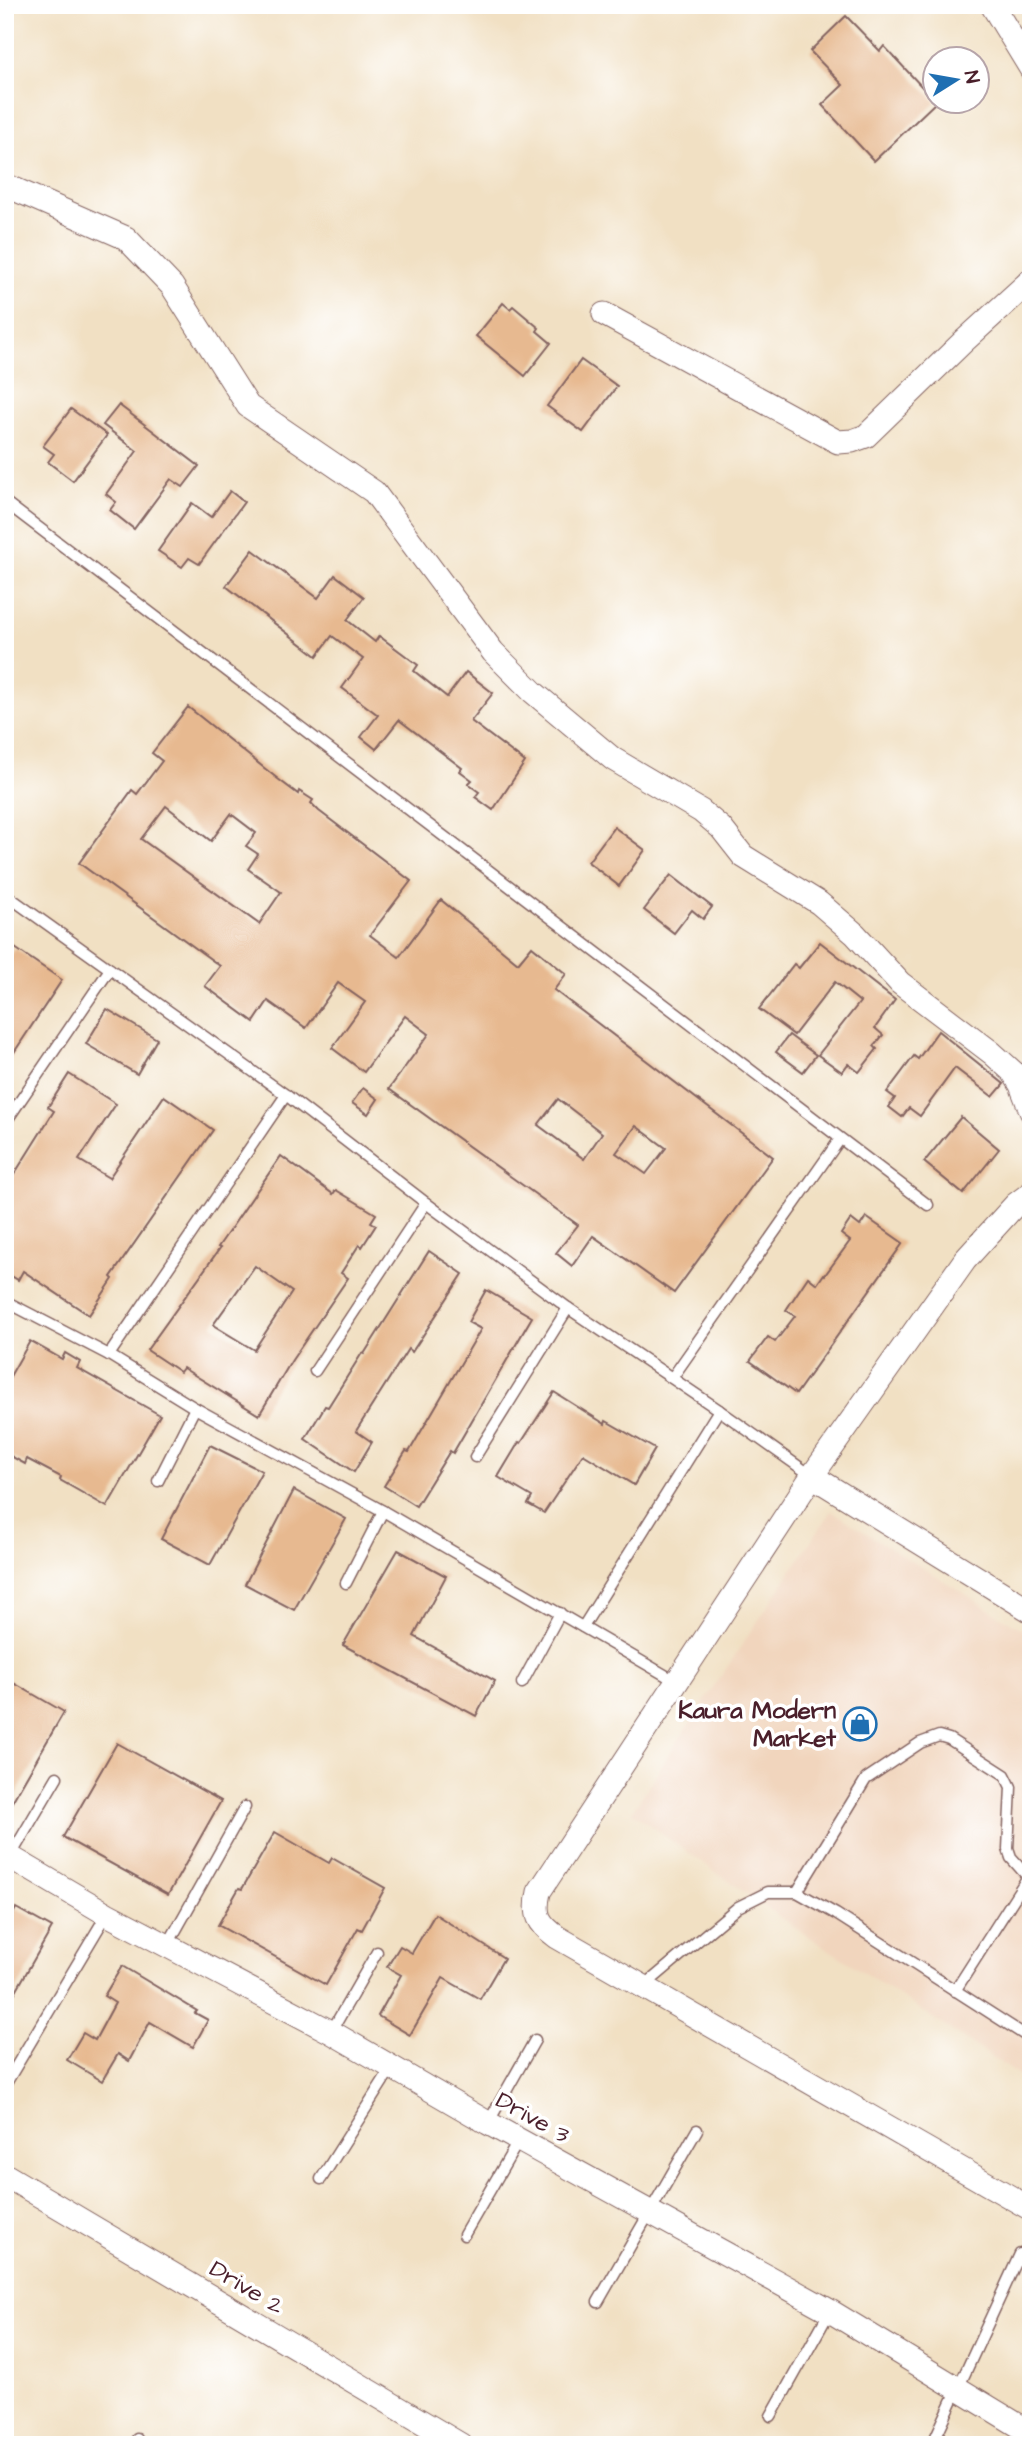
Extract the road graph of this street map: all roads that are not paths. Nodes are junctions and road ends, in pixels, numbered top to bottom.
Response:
1 (992, 5) edge
2 (1031, 69) edge
3 (5, 185) edge
4 (1031, 280) edge
5 (604, 314) dead end
6 (5, 502) edge
7 (5, 894) edge
8 (110, 969) junction
9 (286, 1096) junction
10 (1031, 1111) edge
11 (5, 1123) edge
12 (840, 1139) junction
13 (1031, 1193) edge
14 (426, 1203) junction
15 (928, 1205) dead end
16 (7, 1306) edge
17 (568, 1308) junction
18 (109, 1355) junction
19 (314, 1371) dead end
20 (672, 1378) junction
21 (195, 1408) junction
22 (719, 1410) junction
23 (475, 1457) dead end
24 (812, 1476) junction
25 (158, 1481) dead end
26 (383, 1511) junction
27 (346, 1583) dead end
28 (1031, 1611) edge
29 (560, 1613) junction
30 (583, 1627) junction
31 (677, 1682) junction
32 (522, 1683) dead end
33 (57, 1777) dead end
34 (244, 1807) dead end
35 (8, 1856) edge
36 (1029, 1875) edge
37 (797, 1892) junction
38 (107, 1914) junction
39 (167, 1946) junction
40 (377, 1952) dead end
41 (643, 1987) junction
42 (955, 1991) junction
43 (331, 2032) junction
44 (1031, 2039) edge
45 (535, 2040) dead end
46 (392, 2067) junction
47 (5, 2084) edge
48 (488, 2123) junction
49 (697, 2130) dead end
50 (519, 2140) junction
51 (5, 2175) edge
52 (321, 2179) dead end
53 (1031, 2209) edge
54 (648, 2212) junction
55 (464, 2235) dead end
56 (1020, 2254) dead end
57 (598, 2302) dead end
58 (830, 2311) junction
59 (958, 2390) junction
60 (771, 2416) dead end
61 (1031, 2433) edge
62 (461, 2445) edge
63 (932, 2445) edge

1 - 2 street
3 - 10 street
4 - 5 street
6 - 12 lane
7 - 8 lane
8 - 9 lane
8 - 11 lane
9 - 14 lane
9 - 18 lane
12 - 15 lane
12 - 20 lane
13 - 24 street
14 - 17 lane
14 - 19 lane
16 - 18 lane
17 - 20 lane
17 - 23 lane
18 - 21 lane
20 - 22 lane
21 - 25 lane
21 - 26 lane
22 - 24 lane
22 - 30 lane
24 - 28 street
24 - 31 street
26 - 27 lane
26 - 29 lane
29 - 30 lane
29 - 32 lane
30 - 31 lane
31 - 41 street
33 - 35 lane
34 - 39 lane
35 - 38 street, Drive 3
36 - 37 lane
36 - 42 lane
37 - 41 lane
37 - 42 lane
38 - 39 street, Drive 3
38 - 47 lane
39 - 43 street, Drive 3
40 - 43 lane
41 - 53 street
42 - 44 lane
43 - 46 street, Drive 3
45 - 48 lane
46 - 48 street, Drive 3
46 - 52 lane
48 - 50 street, Drive 3
49 - 54 lane
50 - 54 street, Drive 3
50 - 55 lane
51 - 62 street, Drive 2
54 - 57 lane
54 - 58 street, Drive 3
56 - 59 lane
58 - 59 street, Drive 3
58 - 60 lane
59 - 61 street, Drive 3
59 - 63 lane

